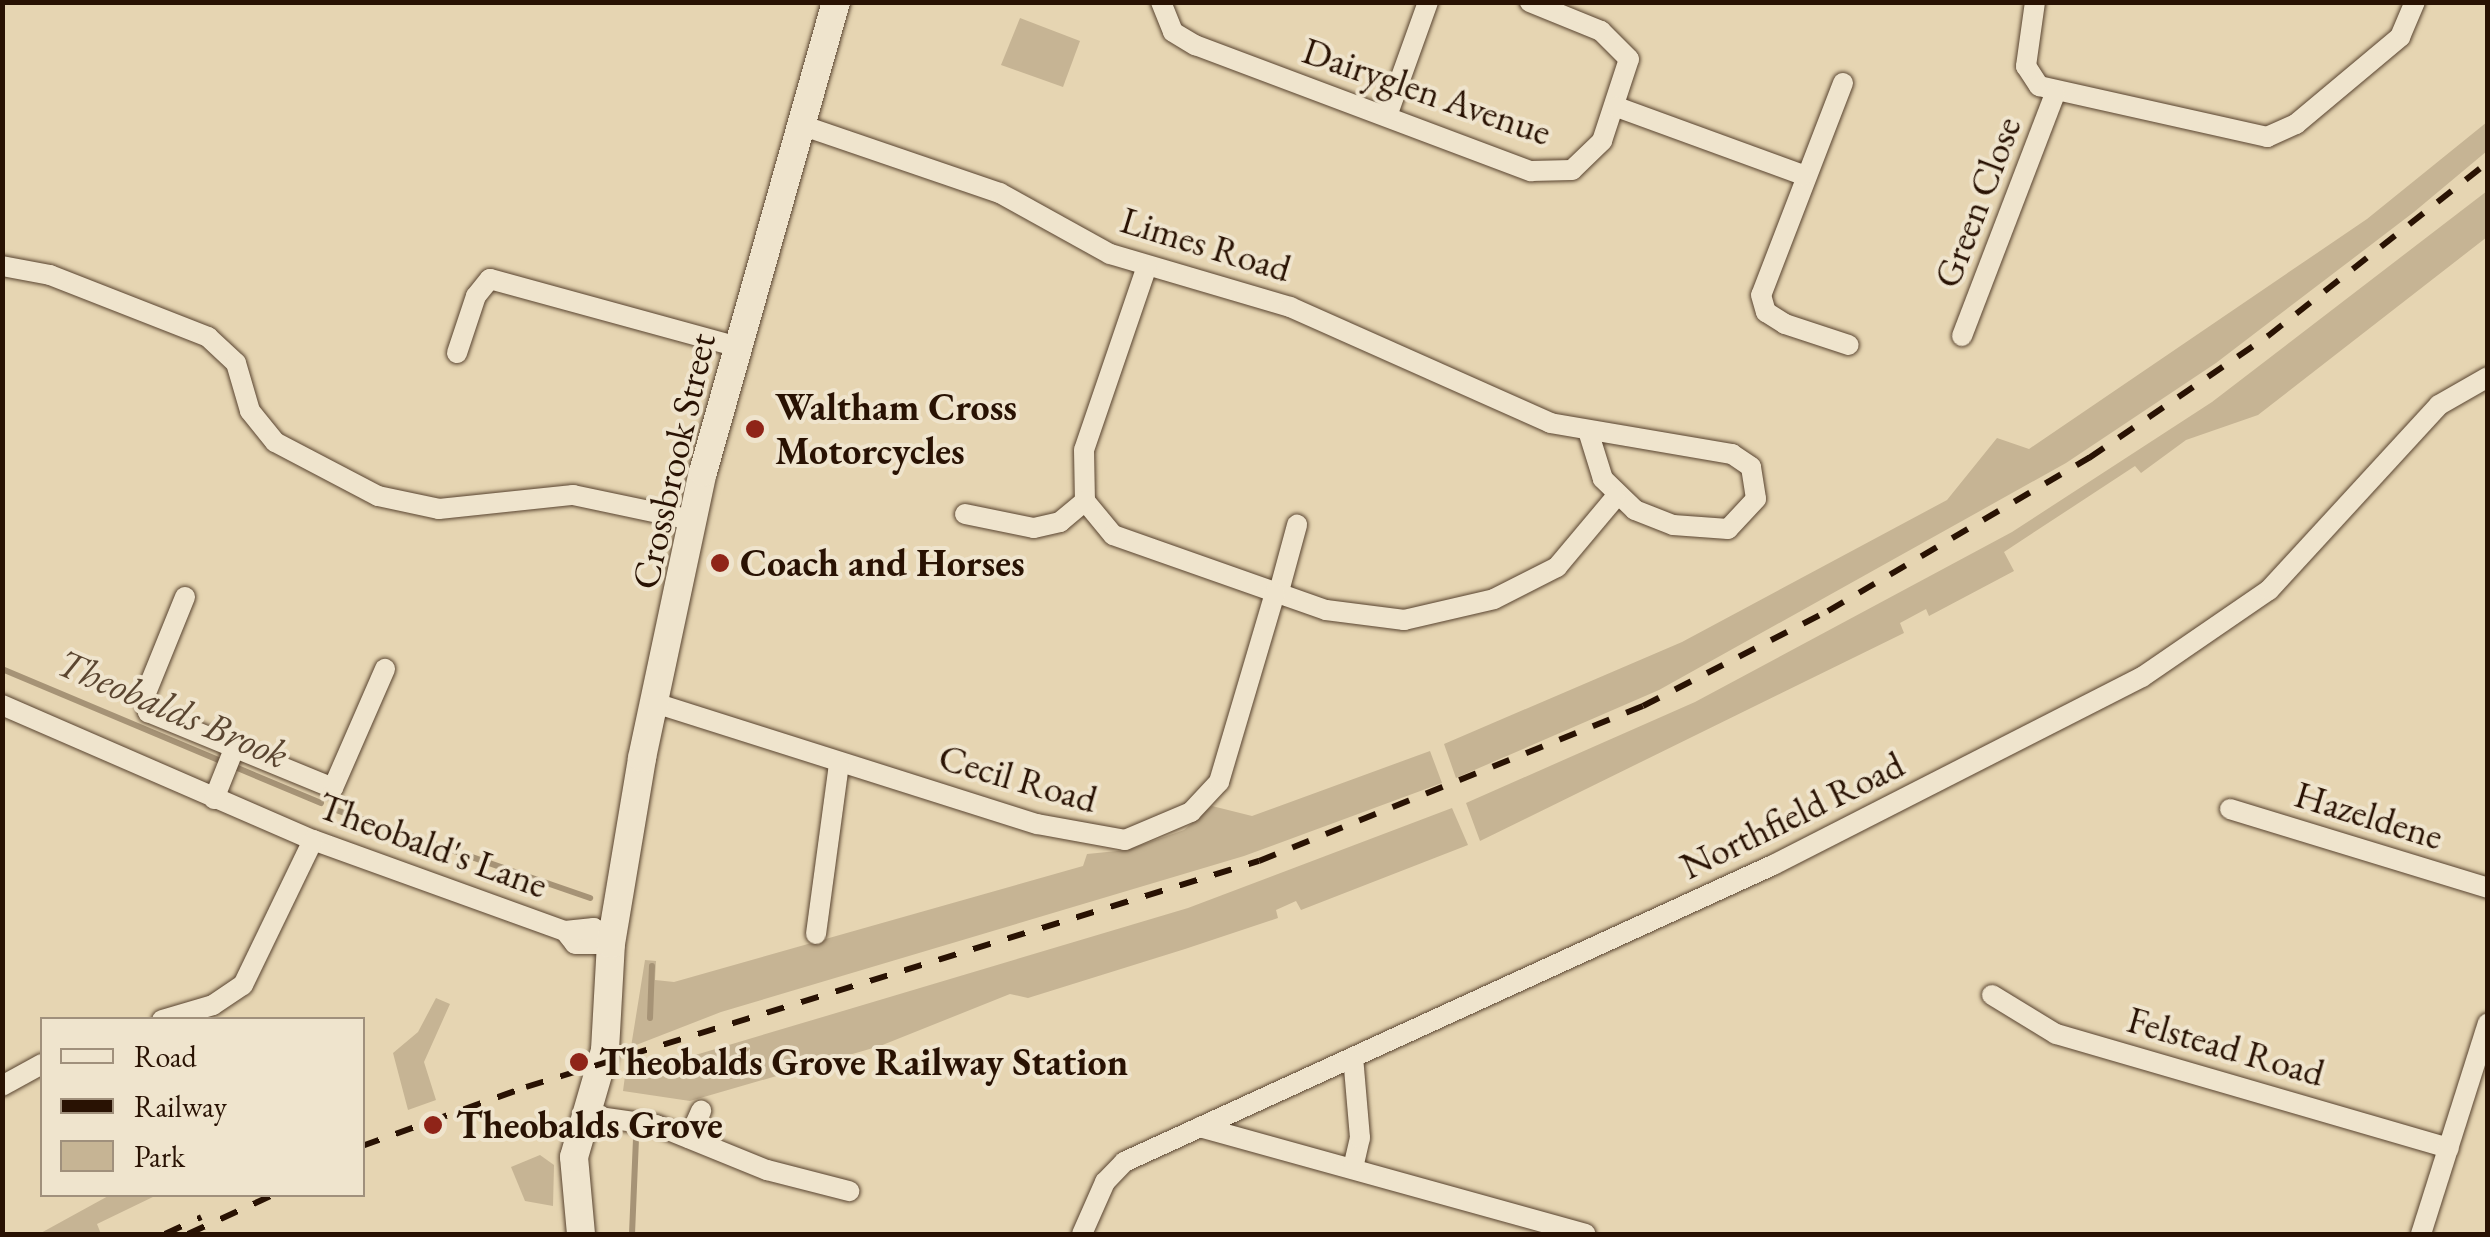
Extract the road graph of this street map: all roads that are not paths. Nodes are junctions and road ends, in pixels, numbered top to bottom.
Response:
1 (836, 2) edge
2 (1161, 2) edge
3 (1428, 2) edge
4 (1530, 2) edge
5 (2035, 2) edge
6 (2415, 2) edge
7 (1842, 82) dead end
8 (2055, 94) junction
9 (1618, 107) junction
10 (1387, 116) junction
11 (800, 125) junction
12 (1803, 175) junction
13 (2, 266) edge
14 (1147, 266) junction
15 (1962, 336) dead end
16 (1848, 345) dead end
17 (738, 347) junction
18 (457, 353) dead end
19 (2488, 377) edge
20 (1589, 434) junction
21 (1616, 498) junction
22 (1085, 501) junction
23 (966, 514) dead end
24 (692, 520) junction
25 (1297, 524) dead end
26 (1277, 594) junction
27 (186, 597) dead end
28 (385, 669) dead end
29 (655, 702) junction
30 (2, 704) edge
31 (229, 761) junction
32 (839, 763) junction
33 (214, 799) junction
34 (2230, 809) dead end
35 (313, 840) junction
36 (2488, 888) edge
37 (816, 934) dead end
38 (611, 944) junction
39 (1992, 995) dead end
40 (172, 1017) edge
41 (2488, 1022) edge
42 (1353, 1057) junction
43 (40, 1065) edge
44 (2, 1086) edge
45 (702, 1111) dead end
46 (592, 1116) junction
47 (1200, 1127) junction
48 (689, 1138) junction
49 (2449, 1148) junction
50 (1353, 1168) junction
51 (849, 1190) dead end
52 (581, 1234) edge
53 (1082, 1234) edge
54 (1585, 1234) edge
55 (2420, 1234) edge

1 - 11 main road, Crossbrook Street
2 - 10 street, Dairyglen Avenue
3 - 10 street
4 - 9 street, Dairyglen Avenue
5 - 8 street
6 - 8 street
7 - 12 street
8 - 15 street, Green Close
9 - 10 street, Dairyglen Avenue
9 - 12 street
11 - 14 street, Limes Road
11 - 17 main road, Crossbrook Street
12 - 16 street
13 - 24 street
14 - 20 street, Limes Road
14 - 22 street
17 - 18 street
17 - 24 main road, Crossbrook Street
19 - 42 street, Northfield Road
20 - 21 street
20 - 21 street, Limes Road
21 - 26 street
22 - 23 street
22 - 26 street
24 - 29 main road, Crossbrook Street
25 - 26 street, Cecil Road
26 - 32 street, Cecil Road
27 - 31 street
28 - 31 street
29 - 32 street, Cecil Road
29 - 38 main road, Crossbrook Street
30 - 33 street, Theobald's Lane
31 - 33 street
32 - 37 street
33 - 35 street, Theobald's Lane
34 - 36 street, Hazeldene
35 - 38 street, Theobald's Lane
35 - 40 street
38 - 46 main road, Crossbrook Street
39 - 49 street, Felstead Road
41 - 49 street
42 - 47 street, Northfield Road
42 - 50 street
43 - 44 street
45 - 48 street
46 - 48 street
46 - 52 main road, Crossbrook Street
47 - 50 street
47 - 53 street, Northfield Road
48 - 51 street
49 - 55 street
50 - 54 street

